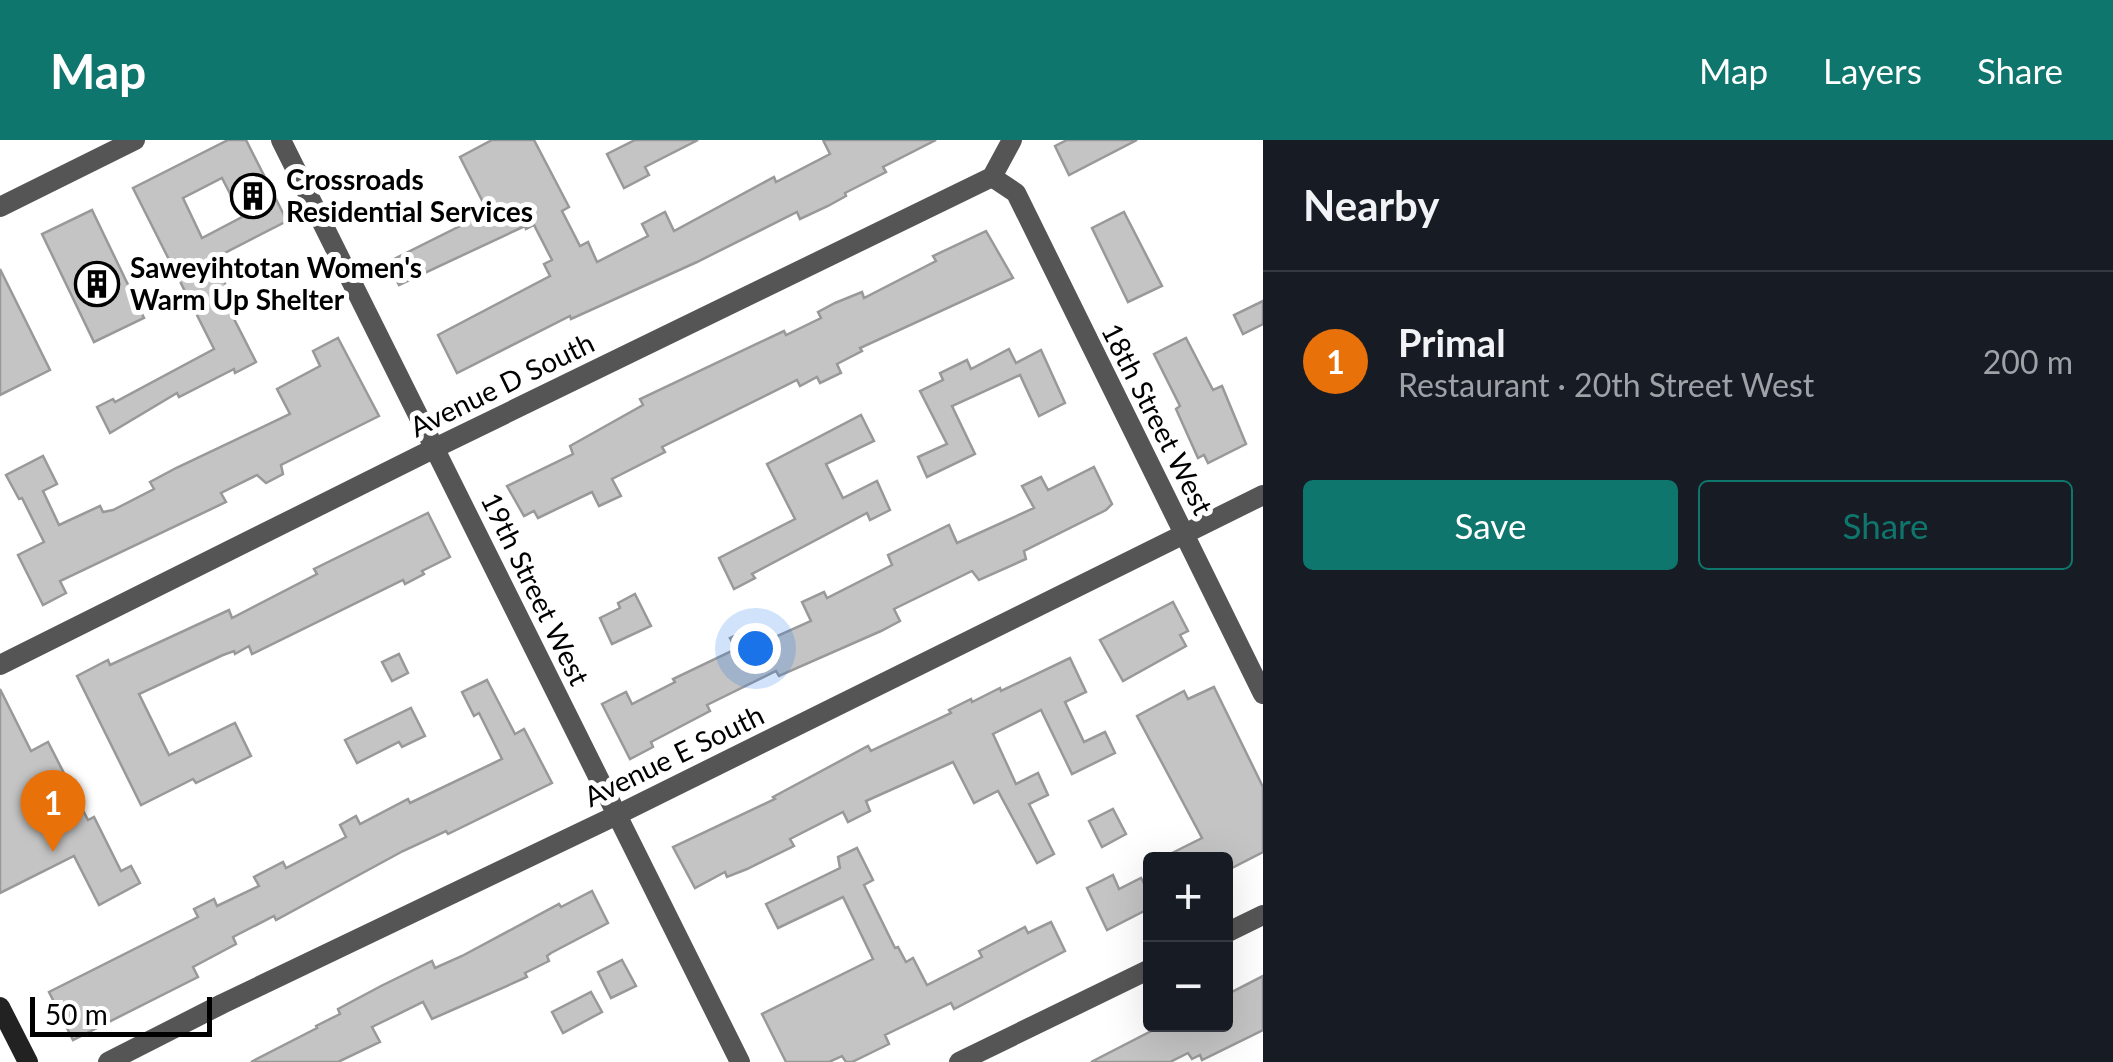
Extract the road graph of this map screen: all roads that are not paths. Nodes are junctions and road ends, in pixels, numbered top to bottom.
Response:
1 (135, 140) edge
2 (281, 140) edge
3 (1012, 140) edge
4 (992, 177) junction
5 (0, 207) edge
6 (435, 448) junction
7 (1263, 495) edge
8 (1184, 534) junction
9 (0, 664) edge
10 (1263, 694) edge
11 (617, 815) junction
12 (1263, 915) edge
13 (1233, 930) edge
14 (1143, 972) edge
15 (0, 1006) edge
16 (28, 1062) edge
17 (108, 1062) edge
18 (740, 1062) edge
19 (959, 1062) edge

1 - 5 street
2 - 6 street, 19th Street West
3 - 4 street
4 - 6 street, Avenue D South
4 - 8 street, 18th Street West
6 - 9 street, Avenue D South
6 - 11 street, 19th Street West
7 - 8 street, Avenue E South
8 - 10 street, 18th Street West
8 - 11 street, Avenue E South
11 - 17 street, Avenue E South
11 - 18 street, 19th Street West
12 - 13 street
14 - 19 street
15 - 16 main road

